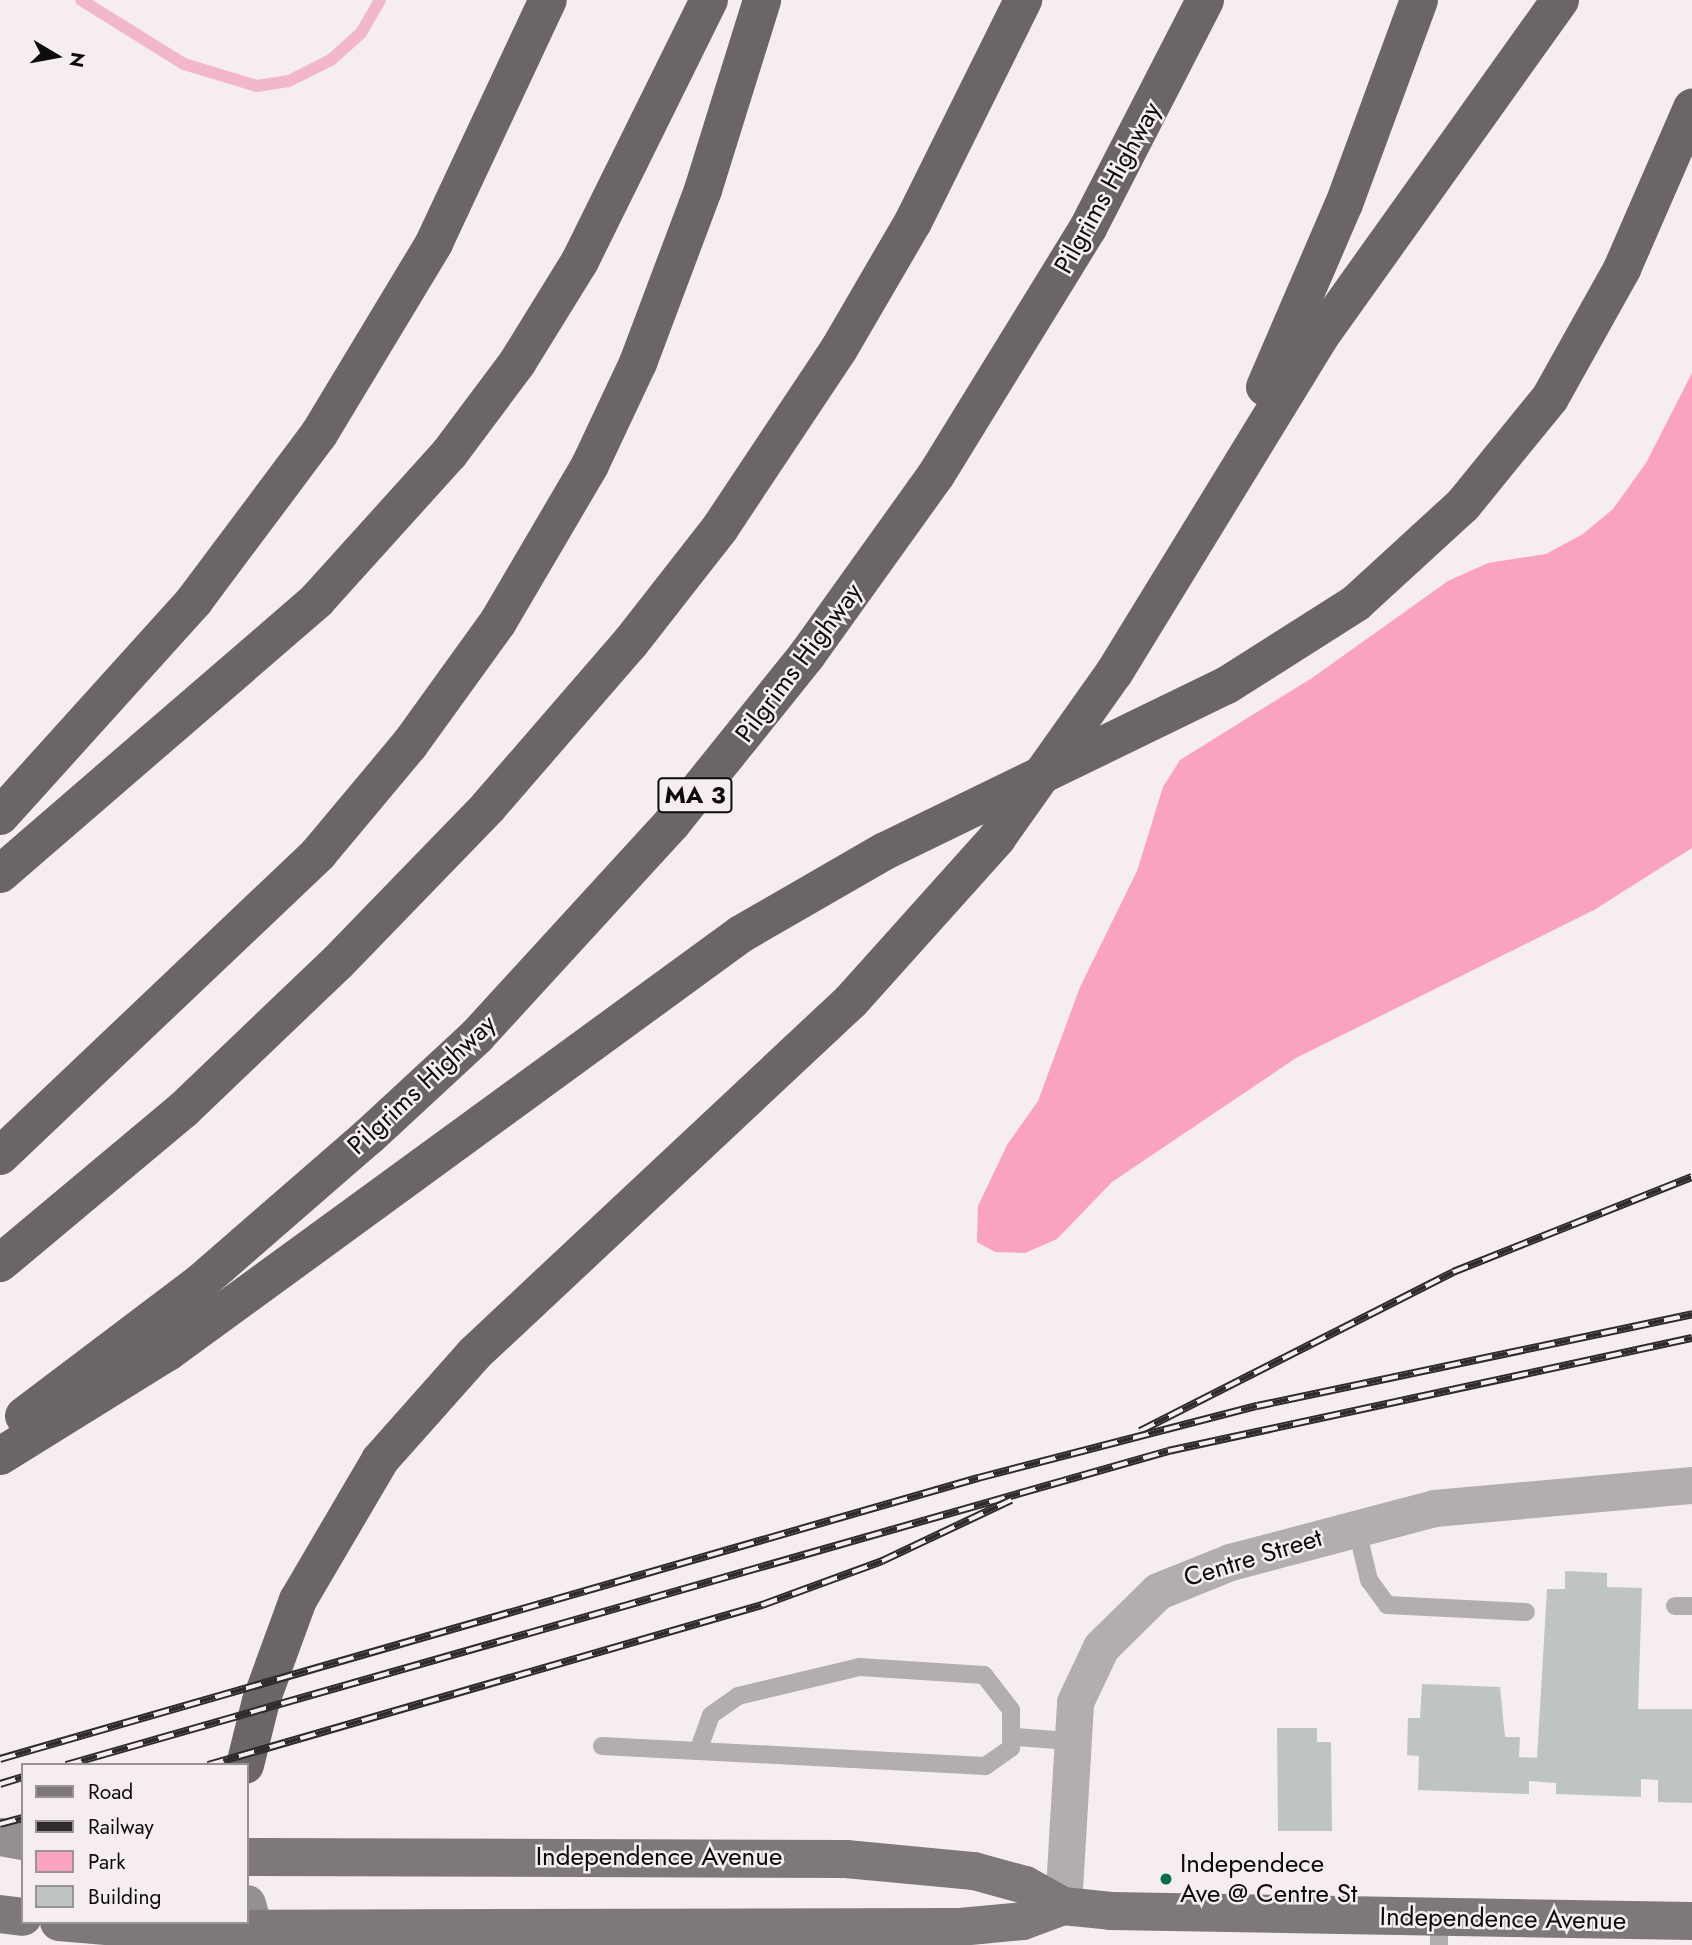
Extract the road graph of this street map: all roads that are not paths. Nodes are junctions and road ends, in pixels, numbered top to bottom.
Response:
1 (548, 0) edge
2 (709, 0) edge
3 (762, 0) edge
4 (1023, 0) edge
5 (1205, 0) edge
6 (1419, 0) edge
7 (1560, 0) edge
8 (1692, 108) edge
9 (1140, 629) junction
10 (0, 816) edge
11 (0, 874) edge
12 (0, 1156) edge
13 (0, 1263) edge
14 (0, 1434) edge
15 (0, 1456) edge
16 (1692, 1485) edge
17 (1356, 1527) junction
18 (1526, 1612) dead end
19 (1015, 1737) junction
20 (1069, 1741) junction
21 (602, 1746) dead end
22 (698, 1751) junction
23 (246, 1763) edge
24 (0, 1837) edge
25 (21, 1841) edge
26 (248, 1857) edge
27 (1063, 1906) junction
28 (0, 1913) edge
29 (21, 1917) edge
30 (1692, 1921) edge
31 (75, 1924) edge
32 (514, 1924) junction
33 (253, 1926) edge
34 (1439, 1931) edge
35 (138, 1932) edge
36 (200, 1933) edge
37 (452, 1945) edge

1 - 10 highway
2 - 11 highway
3 - 12 highway
4 - 13 highway
5 - 14 highway, Pilgrims Highway / MA 3
6 - 9 highway
7 - 9 highway
8 - 15 highway
9 - 23 highway
16 - 17 street, Centre Street
17 - 18 lane
17 - 20 street, Centre Street
19 - 20 lane
19 - 22 lane
19 - 22 lane
20 - 27 street, Centre Street
21 - 22 lane
24 - 25 main road
26 - 27 main road, Independence Avenue
27 - 32 main road, Independence Avenue
27 - 34 main road, Independence Avenue
28 - 29 main road
30 - 34 main road, Independence Avenue
31 - 35 main road, Independence Avenue
32 - 33 main road, Independence Avenue
32 - 37 main road
33 - 36 main road, Independence Avenue
35 - 36 main road, Independence Avenue

